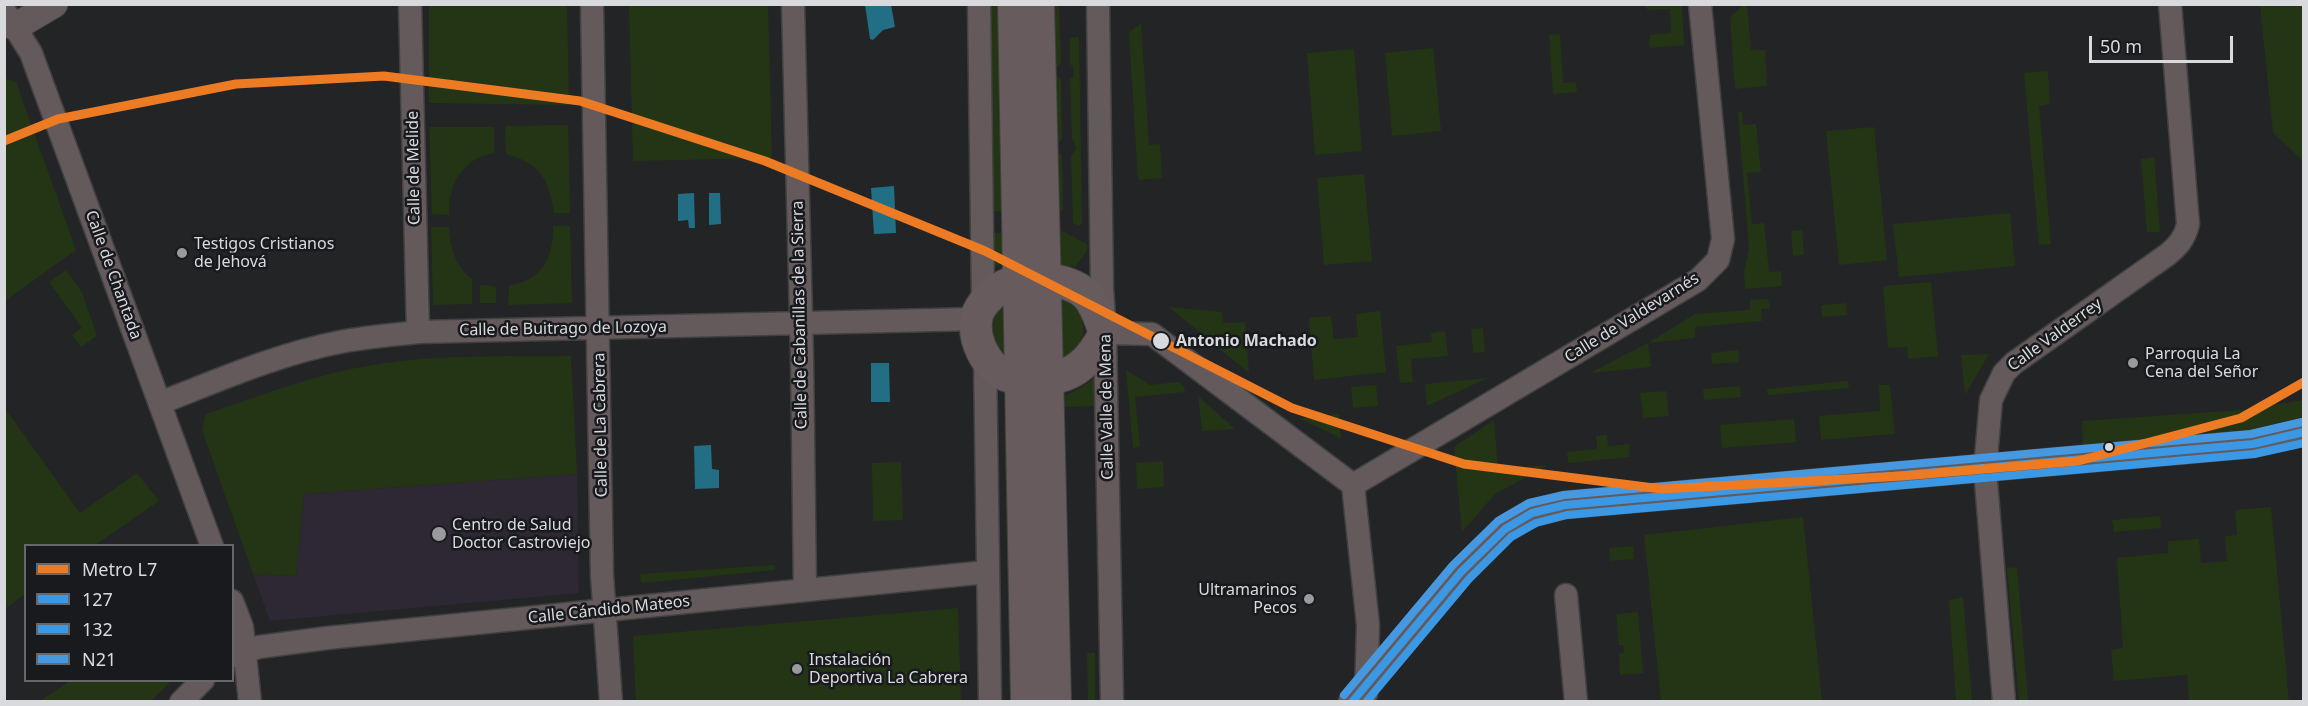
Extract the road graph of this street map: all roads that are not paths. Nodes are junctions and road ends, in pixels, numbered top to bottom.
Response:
1 (54, 4) edge
2 (410, 4) edge
3 (592, 4) edge
4 (793, 4) edge
5 (979, 4) edge
6 (1014, 4) edge
7 (1038, 4) edge
8 (1098, 4) edge
9 (1700, 4) edge
10 (2170, 4) edge
11 (8, 24) edge
12 (1031, 279) junction
13 (980, 311) junction
14 (801, 322) junction
15 (599, 328) junction
16 (418, 332) junction
17 (1105, 333) junction
18 (985, 358) junction
19 (1034, 379) junction
20 (160, 403) junction
21 (2304, 432) edge
22 (1984, 469) junction
23 (1353, 485) junction
24 (211, 544) edge
25 (987, 572) junction
26 (805, 590) junction
27 (1566, 596) dead end
28 (234, 606) edge
29 (606, 612) junction
30 (239, 653) edge
31 (202, 682) edge
32 (1362, 696) edge
33 (182, 702) edge
34 (250, 702) edge
35 (610, 702) edge
36 (990, 702) edge
37 (1027, 702) edge
38 (1055, 702) edge
39 (1112, 702) edge
40 (1576, 702) edge
41 (2004, 702) edge

1 - 11 street
2 - 16 street, Calle de Melide
3 - 15 street, Calle de La Cabrera
4 - 14 street, Calle de Cabanillas de la Sierra
5 - 13 street
6 - 12 main road
7 - 12 main road
8 - 17 street, Calle Valle de Mena
9 - 23 street, Calle de Valdevarnés
10 - 22 street, Calle Valderrey
11 - 20 street, Calle de Chantada
12 - 13 main road
12 - 17 main road
12 - 19 main road
13 - 14 street, Calle de Buitrago de Lozoya
13 - 18 main road
14 - 15 street, Calle de Buitrago de Lozoya
14 - 26 street, Calle de Cabanillas de la Sierra
15 - 16 street, Calle de Buitrago de Lozoya
15 - 29 street, Calle de La Cabrera
16 - 20 street, Calle de Buitrago de Lozoya
17 - 19 main road
17 - 23 street
17 - 39 street, Calle Valle de Mena
18 - 19 main road
18 - 25 street
19 - 37 main road
19 - 38 main road
20 - 24 street, Calle de Chantada
21 - 22 street
22 - 32 street
22 - 41 street, Calle Valderrey
23 - 32 street
25 - 26 street, Calle Cándido Mateos
25 - 36 street
26 - 29 street, Calle Cándido Mateos
27 - 40 street
28 - 30 street
29 - 30 street, Calle Cándido Mateos
29 - 35 street, Calle de La Cabrera
30 - 34 street
31 - 33 street

